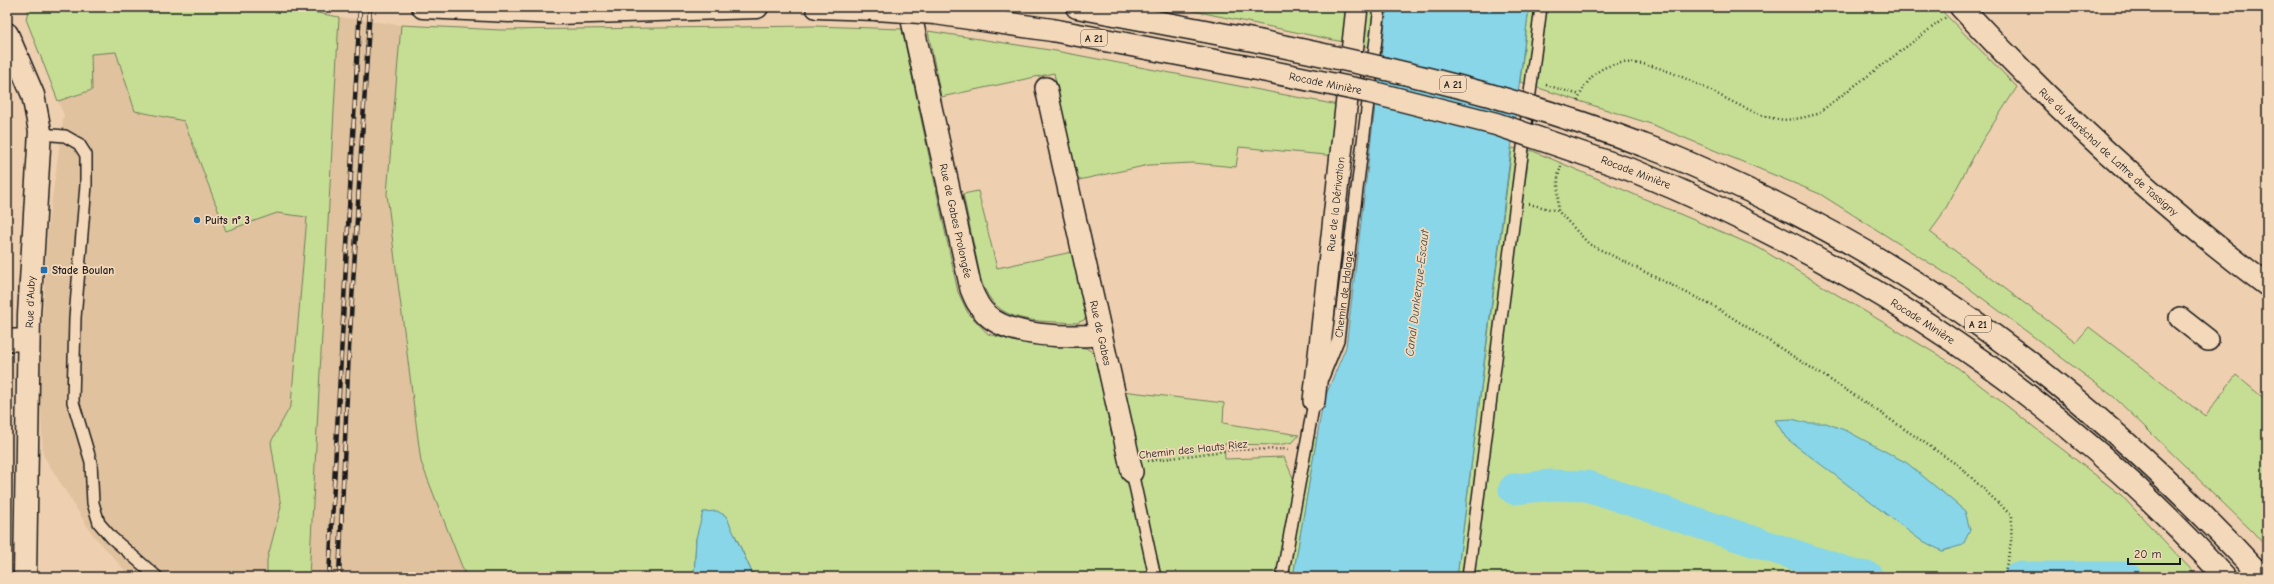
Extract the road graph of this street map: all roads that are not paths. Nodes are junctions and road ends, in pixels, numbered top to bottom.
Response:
1 (423, 7) edge
2 (757, 7) edge
3 (817, 7) edge
4 (910, 7) edge
5 (1078, 7) edge
6 (1357, 7) edge
7 (1380, 7) edge
8 (1541, 7) edge
9 (1954, 12) edge
10 (7, 34) edge
11 (1046, 88) dead end
12 (40, 134) junction
13 (2267, 285) edge
14 (2180, 318) dead end
15 (1101, 335) junction
16 (18, 340) edge
17 (2208, 340) dead end
18 (1314, 401) junction
19 (1131, 468) joint
20 (25, 577) edge
21 (157, 577) edge
22 (1155, 577) edge
23 (1282, 577) edge
24 (1468, 577) edge
25 (2225, 577) edge
26 (2262, 577) edge

1 - 2 main road
3 - 25 main road, Rocade Minière / A 21, bridge
4 - 15 street, Rue de Gabes Prolongée
5 - 26 main road, A 21, bridge
6 - 18 street, Rue de la Dérivation
7 - 18 lane, Chemin de Halage
8 - 24 lane
9 - 13 main road, Rue du Maréchal de Lattre de Tassigny
10 - 12 main road, Rue d'Auby
11 - 15 street, Rue de Gabes
12 - 16 main road, Rue d'Auby
12 - 21 lane
14 - 17 street
15 - 19 street, Rue de Gabes
16 - 20 main road, Rue d'Auby
18 - 23 lane, Chemin de Halage
19 - 22 lane, Rue de Gabes

